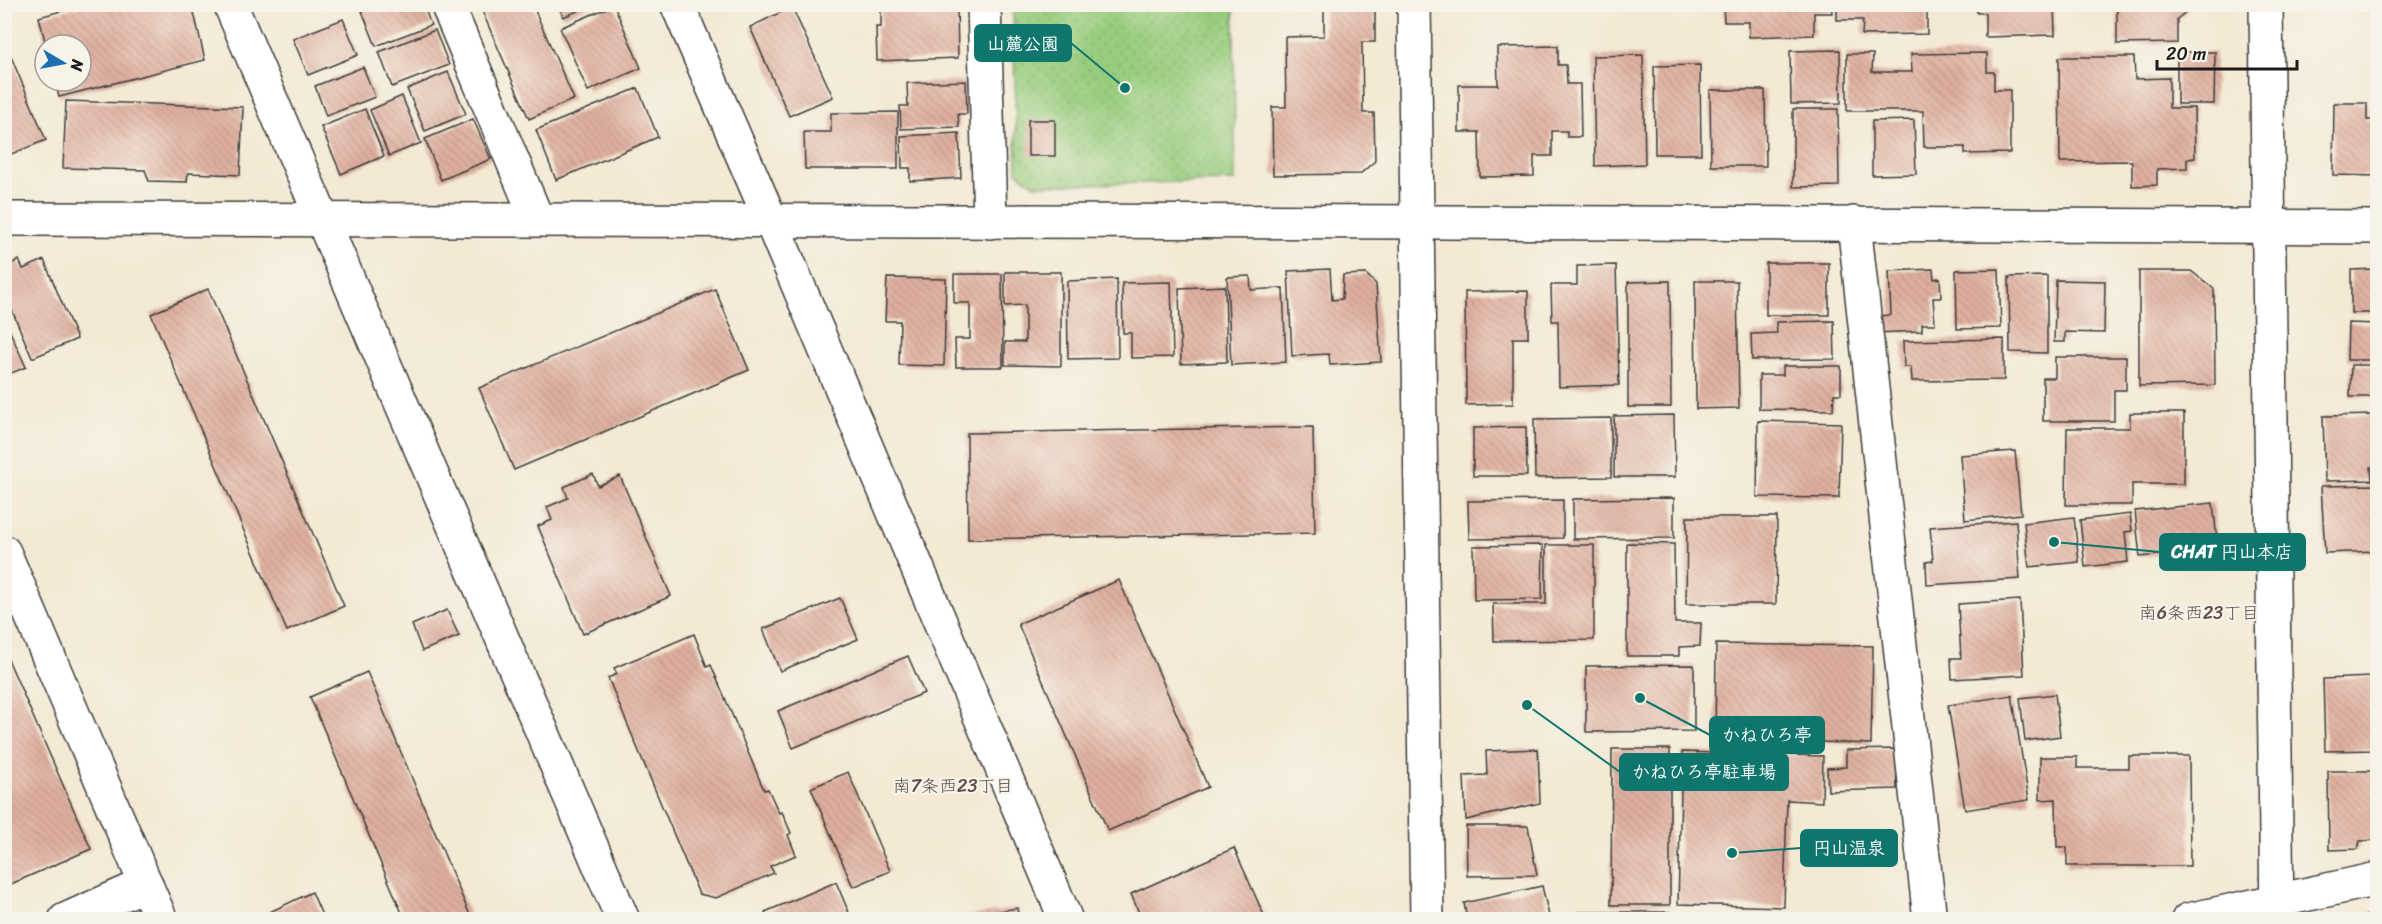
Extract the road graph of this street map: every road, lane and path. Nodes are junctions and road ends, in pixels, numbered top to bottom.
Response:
1 (230, 4) edge
2 (447, 4) edge
3 (677, 4) edge
4 (984, 4) edge
5 (1414, 4) edge
6 (2266, 4) edge
7 (4, 219) edge
8 (537, 219) junction
9 (322, 220) junction
10 (771, 221) junction
11 (990, 222) junction
12 (1419, 222) junction
13 (1854, 223) junction
14 (2268, 226) junction
15 (2378, 227) edge
16 (4, 552) edge
17 (2378, 879) edge
18 (146, 884) junction
19 (2277, 910) edge
20 (65, 920) edge
21 (161, 920) edge
22 (623, 920) edge
23 (1066, 920) edge
24 (1427, 920) edge
25 (1930, 920) edge
26 (2188, 920) edge

1 - 9 street
2 - 8 street
3 - 10 street
4 - 11 street
5 - 12 street
6 - 14 street
7 - 9 street
8 - 9 street
8 - 10 street
9 - 22 street
10 - 11 street
10 - 23 street
11 - 12 street
12 - 13 street
12 - 24 street
13 - 14 street
13 - 25 street
14 - 15 street
14 - 19 street
16 - 18 street
17 - 19 street
18 - 20 street
18 - 21 street
19 - 26 street

